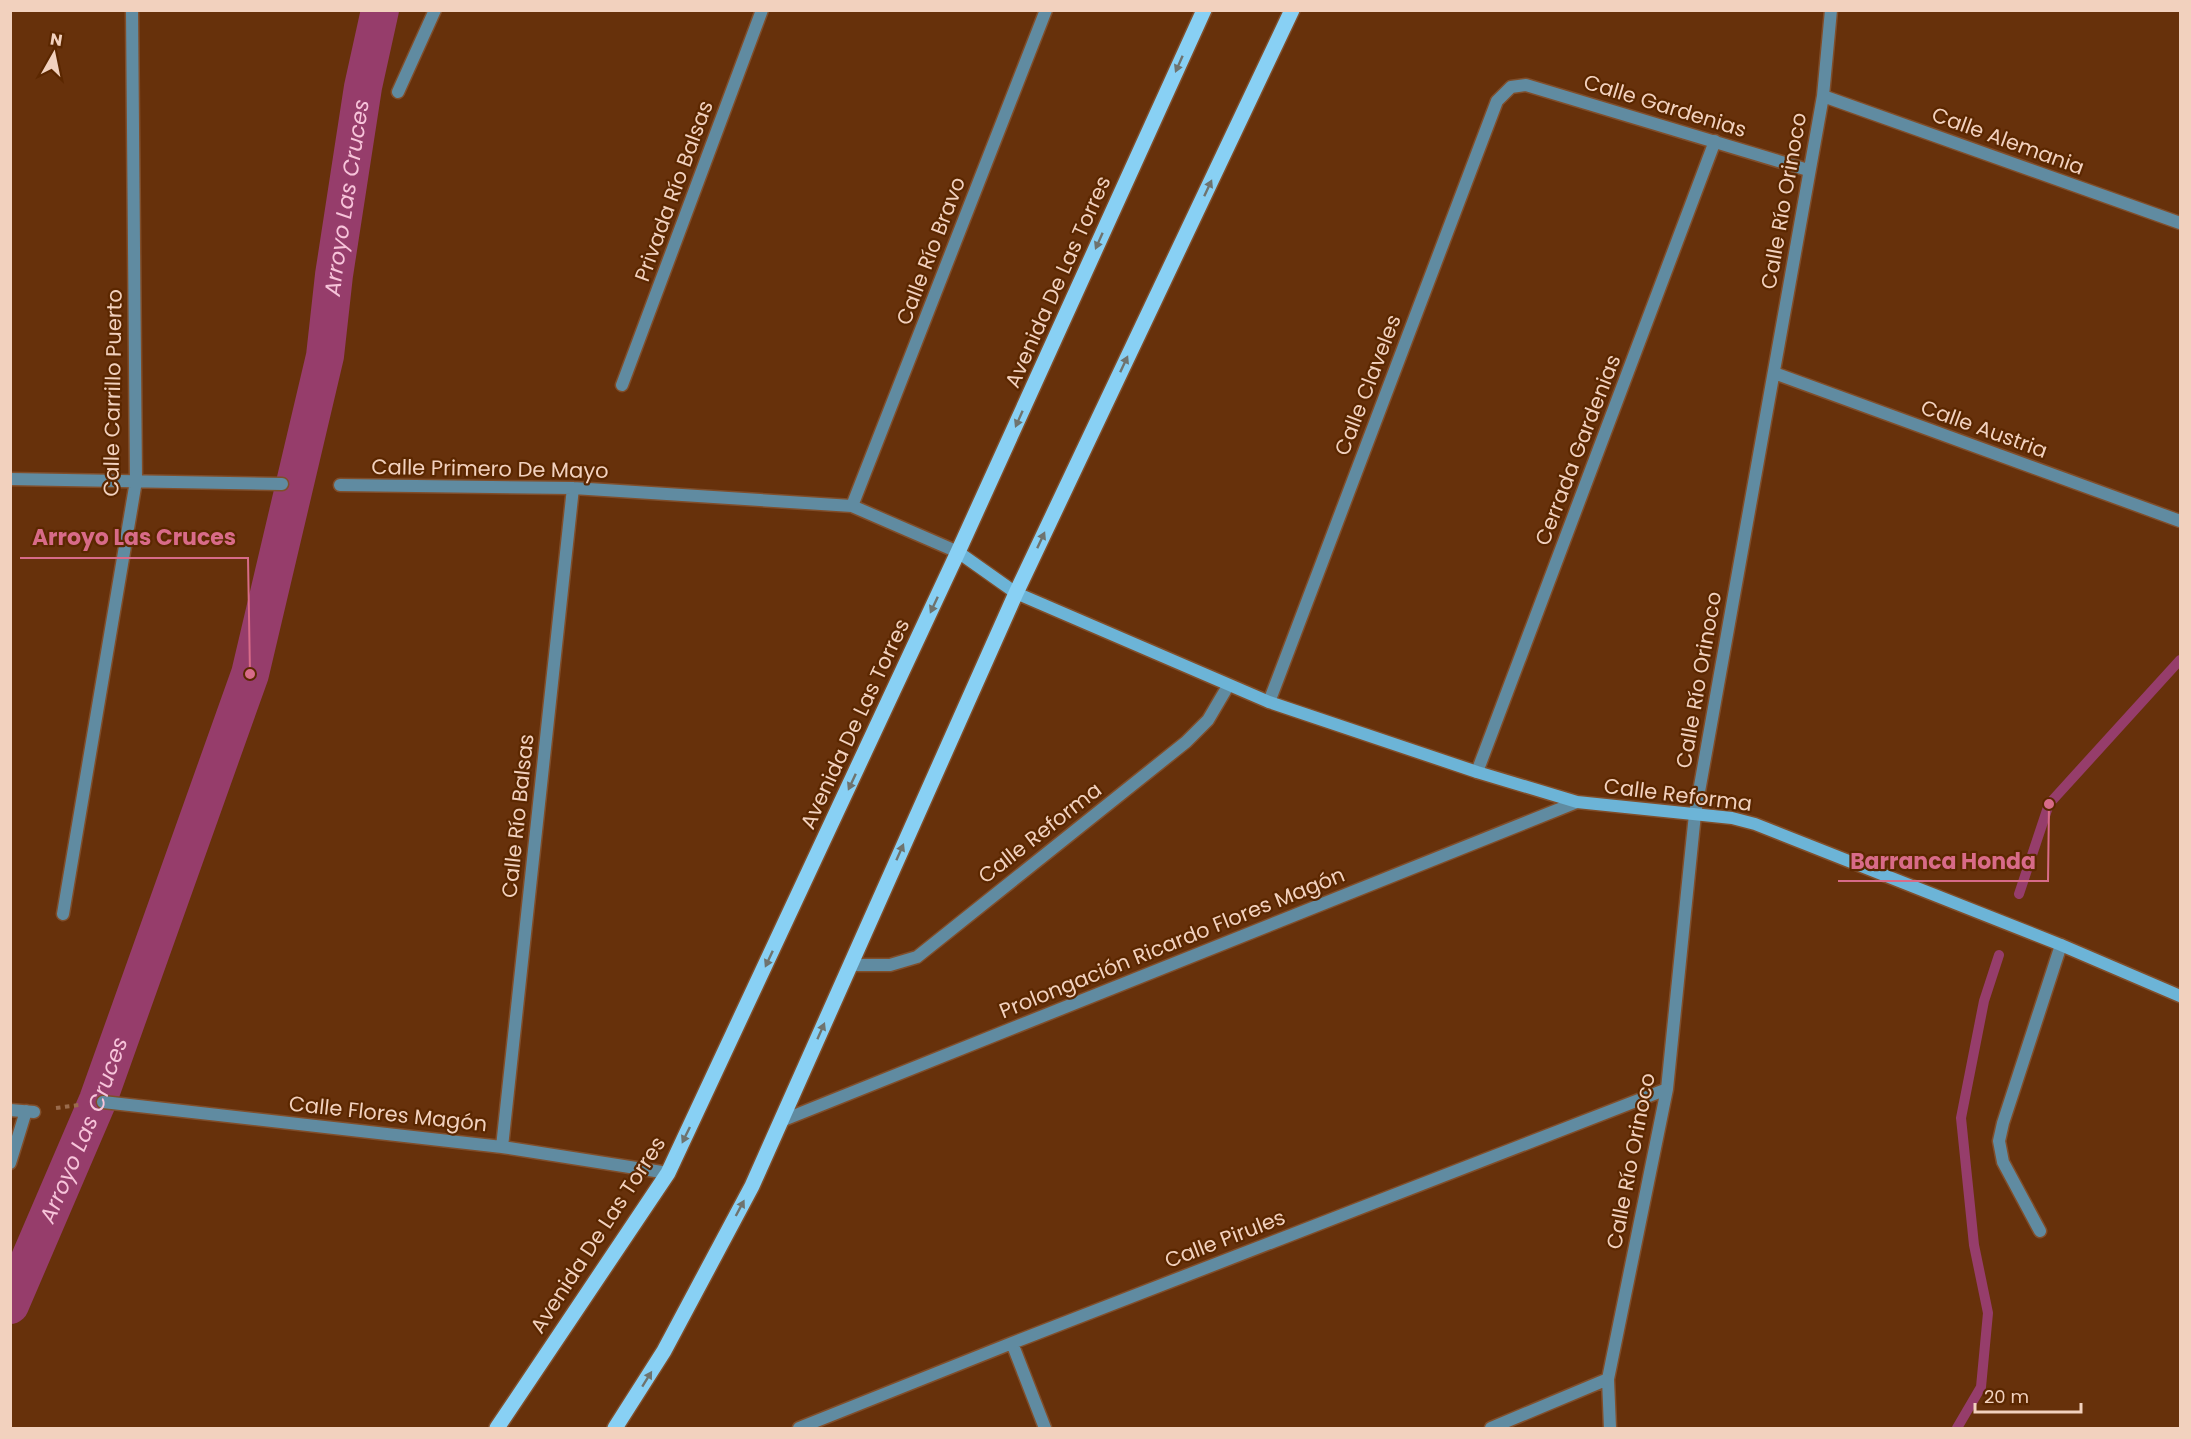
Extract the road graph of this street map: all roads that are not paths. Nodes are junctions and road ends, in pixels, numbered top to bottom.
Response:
1 (132, 10) edge
2 (435, 10) edge
3 (762, 10) edge
4 (1046, 10) edge
5 (1203, 10) edge
6 (1292, 10) edge
7 (1831, 10) edge
8 (1511, 87) joint
9 (398, 92) dead end
10 (1823, 96) junction
11 (1715, 141) junction
12 (1808, 170) junction
13 (2181, 223) edge
14 (1774, 373) junction
15 (622, 385) dead end
16 (10, 479) edge
17 (135, 482) junction
18 (282, 484) dead end
19 (340, 485) dead end
20 (573, 488) junction
21 (852, 506) junction
22 (2181, 521) edge
23 (958, 552) junction
24 (1016, 593) junction
25 (1228, 686) junction
26 (1269, 702) junction
27 (1477, 772) junction
28 (1577, 802) junction
29 (1695, 814) junction
30 (63, 914) dead end
31 (2061, 945) junction
32 (850, 965) junction
33 (2181, 996) edge
34 (1667, 1089) junction
35 (103, 1102) road end
36 (10, 1110) edge
37 (781, 1121) junction
38 (502, 1147) junction
39 (10, 1163) edge
40 (668, 1173) junction
41 (2040, 1231) dead end
42 (1012, 1343) junction
43 (1608, 1379) junction
44 (497, 1428) edge
45 (615, 1428) edge
46 (799, 1428) edge
47 (1045, 1428) edge
48 (1491, 1428) edge
49 (1610, 1428) edge

1 - 17 street, Calle Carrillo Puerto
2 - 9 street
3 - 15 street, Privada Río Balsas
4 - 21 street, Calle Río Bravo
5 -> 23 main road, Avenida De Las Torres
24 -> 6 main road
7 - 10 street, Calle Río Orinoco
8 - 11 street, Calle Gardenias
8 - 26 street, Calle Claveles
10 - 12 street, Calle Río Orinoco
10 - 13 street, Calle Alemania
11 - 12 street, Calle Gardenias
11 - 27 street, Cerrada Gardenias
12 - 14 street, Calle Río Orinoco
14 - 22 street, Calle Austria
14 - 29 street, Calle Río Orinoco
16 - 17 street
17 - 18 street
17 - 30 street, Calle Carrillo Puerto
19 - 20 street, Calle Primero De Mayo
20 - 21 street, Calle Primero De Mayo
20 - 38 street, Calle Río Balsas
21 - 23 street, Calle Primero De Mayo
23 - 24 street, Calle Reforma
23 -> 40 main road, Avenida De Las Torres
24 - 25 street, Calle Reforma
32 -> 24 main road
25 - 26 street, Calle Reforma
25 - 32 street, Calle Reforma
26 - 27 street, Calle Reforma
27 - 28 street, Calle Reforma
28 - 29 street, Calle Reforma
28 - 37 street, Prolongación Ricardo Flores Magón
29 - 31 street, Calle Reforma
29 - 34 street, Calle Río Orinoco
31 - 33 street, Calle Reforma
31 - 41 street
37 -> 32 main road
34 - 42 street, Calle Pirules
34 - 43 street, Calle Río Orinoco
35 - 38 street, Calle Flores Magón
36 - 39 street
45 -> 37 main road
38 - 40 street, Calle Flores Magón
40 - 44 main road, Avenida De Las Torres
42 - 46 street, Calle Pirules
42 - 47 street
43 - 48 street
43 - 49 street, Calle Río Orinoco

